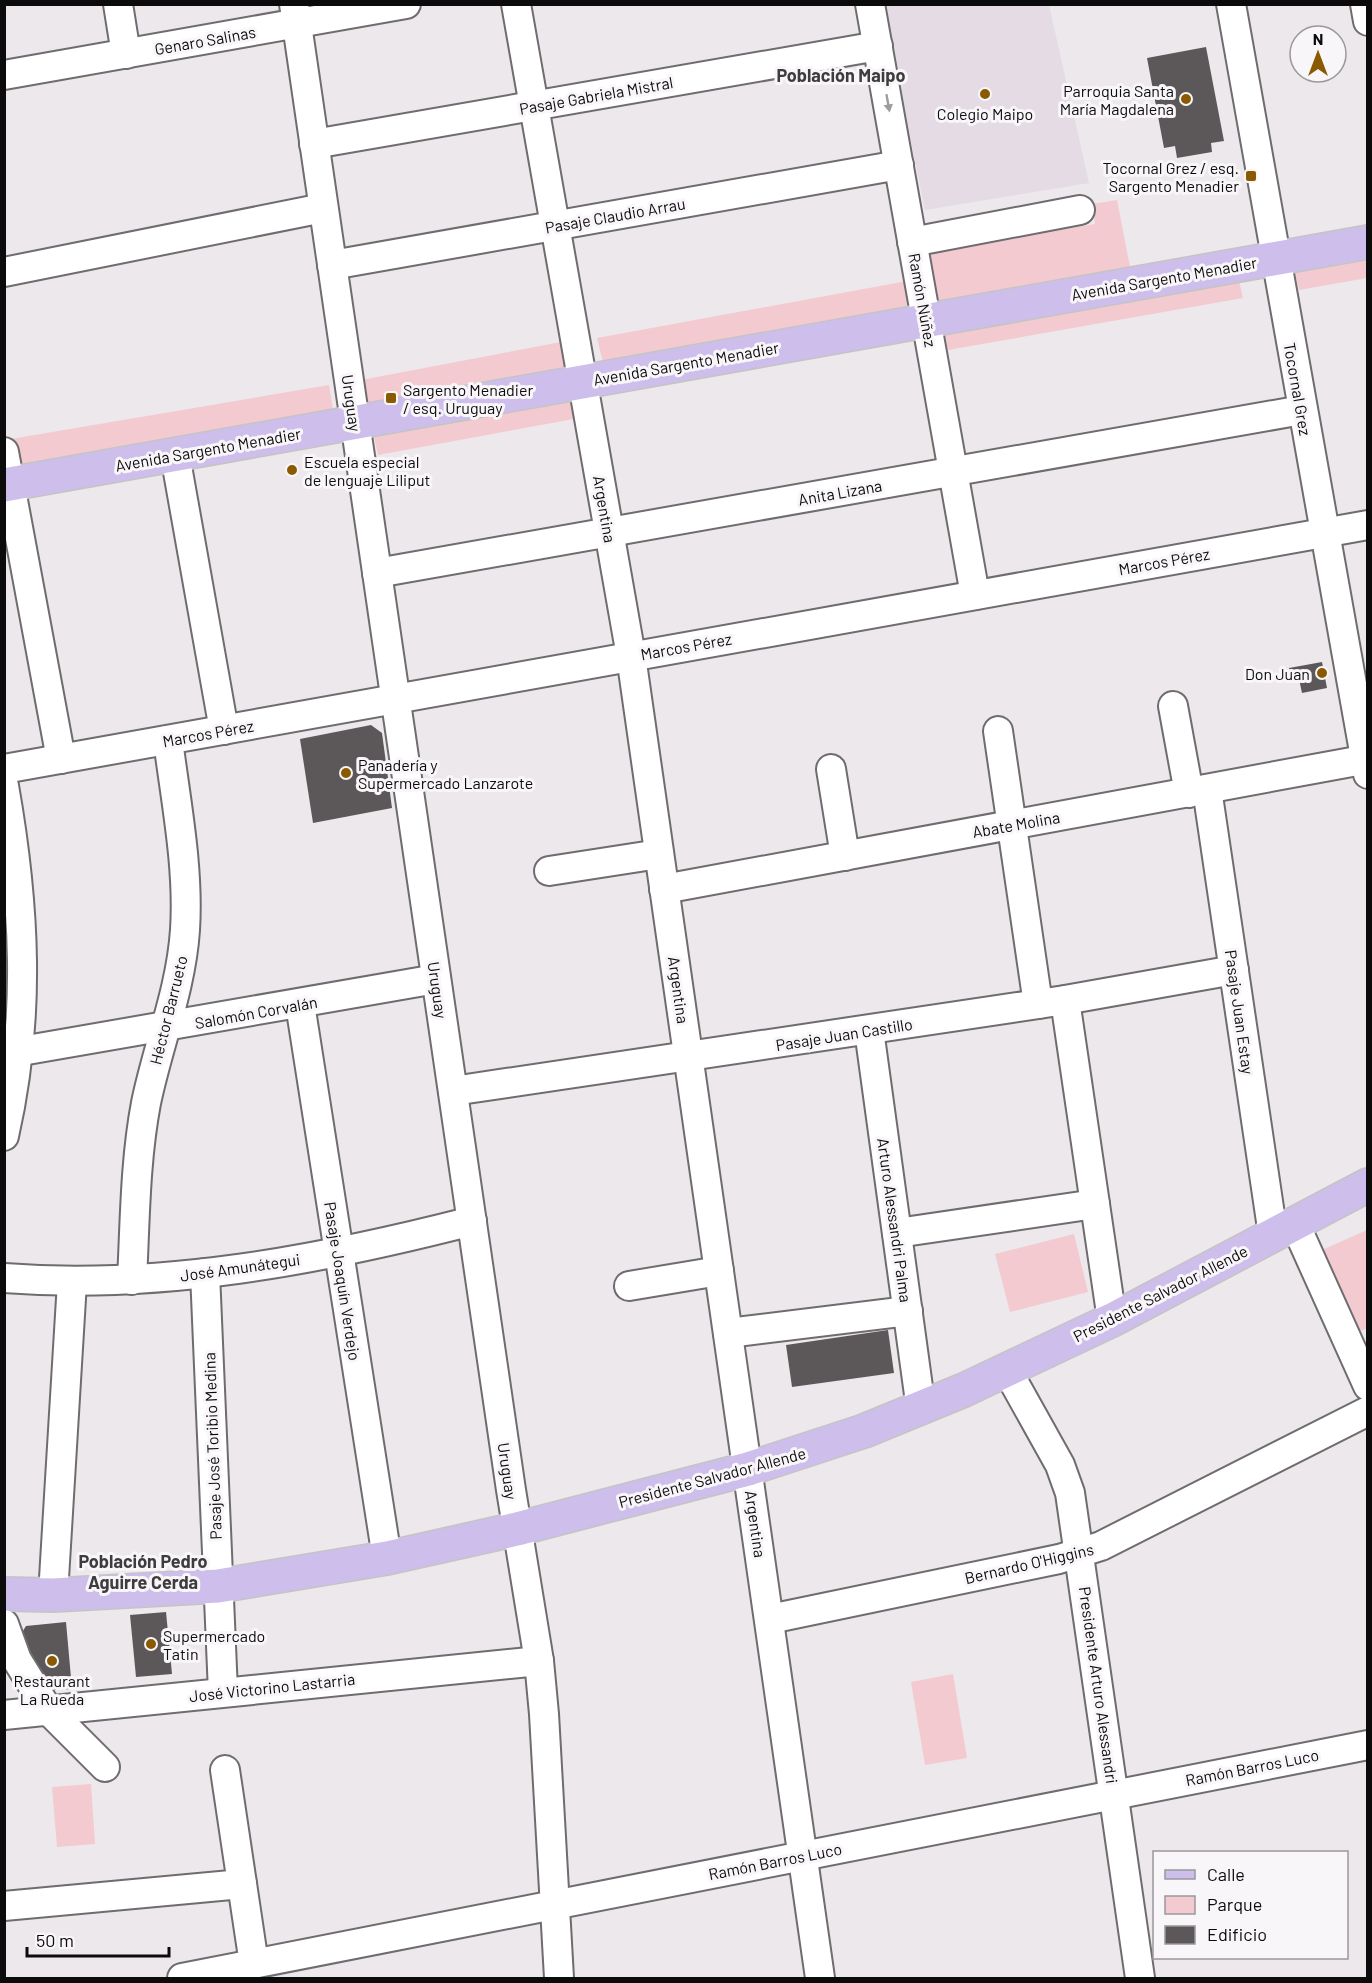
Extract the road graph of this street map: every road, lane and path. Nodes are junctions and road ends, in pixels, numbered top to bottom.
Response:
1 (118, 4) edge
2 (406, 4) edge
3 (516, 4) edge
4 (870, 4) edge
5 (1231, 4) edge
6 (1365, 4) edge
7 (295, 14) edge
8 (1368, 21) edge
9 (878, 46) junction
10 (126, 54) junction
11 (4, 75) edge
12 (534, 106) junction
13 (314, 144) junction
14 (899, 165) junction
15 (323, 208) junction
16 (1080, 210) dead end
17 (555, 225) junction
18 (912, 242) junction
19 (1368, 242) edge
20 (1274, 259) junction
21 (332, 265) junction
22 (4, 272) edge
23 (926, 321) junction
24 (583, 382) junction
25 (1302, 410) junction
26 (355, 423) junction
27 (4, 452) edge
28 (175, 455) junction
29 (953, 472) junction
30 (8, 484) edge
31 (1368, 525) edge
32 (609, 532) junction
33 (1325, 532) junction
34 (377, 573) junction
35 (975, 595) junction
36 (631, 656) junction
37 (395, 699) junction
38 (1173, 706) dead end
39 (224, 730) junction
40 (998, 731) dead end
41 (168, 740) junction
42 (61, 759) junction
43 (1367, 764) edge
44 (4, 769) edge
45 (831, 769) dead end
46 (4, 786) edge
47 (1198, 791) junction
48 (1013, 825) junction
49 (659, 854) junction
50 (845, 856) junction
51 (549, 871) dead end
52 (664, 889) junction
53 (1234, 970) junction
54 (436, 979) junction
55 (1052, 1002) junction
56 (300, 1004) junction
57 (166, 1028) junction
58 (868, 1030) junction
59 (11, 1053) edge
60 (688, 1058) junction
61 (453, 1091) junction
62 (4, 1136) edge
63 (1368, 1185) edge
64 (1095, 1204) junction
65 (472, 1221) junction
66 (1284, 1229) junction
67 (897, 1233) junction
68 (339, 1252) junction
69 (719, 1271) junction
70 (205, 1273) junction
71 (4, 1278) edge
72 (132, 1280) junction
73 (72, 1282) junction
74 (629, 1286) dead end
75 (908, 1311) junction
76 (1112, 1320) junction
77 (728, 1333) junction
78 (1007, 1370) junction
79 (1368, 1386) edge
80 (921, 1409) junction
81 (1368, 1412) edge
82 (748, 1469) junction
83 (517, 1529) junction
84 (1080, 1553) junction
85 (387, 1558) junction
86 (218, 1586) junction
87 (4, 1594) edge
88 (53, 1594) junction
89 (770, 1619) junction
90 (4, 1624) edge
91 (539, 1661) junction
92 (223, 1692) junction
93 (48, 1710) junction
94 (4, 1715) edge
95 (1368, 1744) edge
96 (105, 1767) dead end
97 (225, 1770) dead end
98 (1115, 1794) junction
99 (804, 1855) junction
100 (242, 1884) junction
101 (556, 1905) junction
102 (4, 1906) edge
103 (254, 1964) junction
104 (182, 1978) edge
105 (559, 1978) edge
106 (820, 1978) edge
107 (1140, 1978) edge

1 - 10 street
2 - 7 street, Genaro Salinas
3 - 12 street, Argentina
4 - 9 street, Ramón Núñez
5 - 20 street, Tocornal Grez
6 - 8 street
7 - 10 street, Genaro Salinas
7 - 13 street, Uruguay
9 - 12 street, Pasaje Gabriela Mistral
9 -> 14 street, Ramón Núñez
10 - 11 street, Genaro Salinas
12 - 13 street, Pasaje Gabriela Mistral
12 - 17 street, Argentina
13 - 15 street, Uruguay
14 - 17 street, Pasaje Claudio Arrau
14 - 18 street, Ramón Núñez
15 - 21 street, Uruguay
15 - 22 street
16 - 18 street
17 - 21 street, Pasaje Claudio Arrau
17 - 24 street, Argentina
18 - 23 street, Ramón Núñez
19 - 20 main road, Avenida Sargento Menadier
20 - 23 main road, Avenida Sargento Menadier
20 - 25 street, Tocornal Grez
21 - 26 street, Uruguay
23 - 24 main road, Avenida Sargento Menadier
23 - 29 street, Ramón Núñez
24 - 26 main road, Avenida Sargento Menadier
24 - 32 street, Argentina
25 - 29 street, Anita Lizana
25 - 33 street, Tocornal Grez
26 - 28 main road, Avenida Sargento Menadier
26 - 34 street, Uruguay
27 - 30 street
28 - 30 main road, Avenida Sargento Menadier
28 - 39 street
29 - 32 street, Anita Lizana
29 - 35 street, Ramón Núñez
30 - 42 street
31 - 33 street, Marcos Pérez
32 - 34 street, Anita Lizana
32 - 36 street, Argentina
33 - 35 street, Marcos Pérez
33 - 43 street, Tocornal Grez
34 - 37 street, Uruguay
35 - 36 street, Marcos Pérez
36 - 37 street, Marcos Pérez
36 - 49 street, Argentina
37 - 39 street, Marcos Pérez
37 - 54 street, Uruguay
38 - 47 street, Pasaje Juan Estay
39 - 41 street, Marcos Pérez
40 - 48 street
41 - 42 street, Marcos Pérez
41 - 57 street, Héctor Barrueto
42 - 44 street, Marcos Pérez
43 - 47 street, Abate Molina
45 - 50 street
46 - 59 street
47 - 48 street, Abate Molina
47 - 53 street, Pasaje Juan Estay
48 - 50 street, Abate Molina
48 - 55 street
49 - 51 street
49 - 52 street, Argentina
50 - 52 street, Abate Molina
52 - 60 street, Argentina
53 - 55 street, Pasaje Juan Castillo
53 - 66 street, Pasaje Juan Estay
54 - 56 street, Salomón Corvalán
54 - 61 street, Uruguay
55 - 58 street, Pasaje Juan Castillo
55 - 64 street
56 - 57 street, Salomón Corvalán
56 - 68 street, Pasaje Joaquín Verdejo
57 - 59 street, Salomón Corvalán
57 - 72 street, Héctor Barrueto
58 - 60 street, Pasaje Juan Castillo
58 - 67 street, Arturo Alessandri Palma
59 - 62 street
60 - 61 street, Pasaje Juan Castillo
60 - 69 street, Argentina
61 - 65 street, Uruguay
63 - 66 main road, Presidente Salvador Allende
64 - 67 street
64 - 76 street
65 - 68 street, José Amunátegui
65 - 83 street, Uruguay
66 - 76 main road, Presidente Salvador Allende
66 - 79 street, Pasaje Juan Estay
67 - 75 street, Arturo Alessandri Palma
68 - 70 street, José Amunátegui
68 - 85 street, Pasaje Joaquín Verdejo
69 - 74 street
69 - 77 street, Argentina
70 - 72 street, José Amunátegui
70 - 86 street, Pasaje José Toribio Medina
71 - 73 street, José Amunátegui
72 - 73 street, José Amunátegui
73 - 88 street
75 - 77 street
75 - 80 street, Arturo Alessandri Palma
76 - 78 main road, Presidente Salvador Allende
77 - 82 street, Argentina
78 - 80 main road, Presidente Salvador Allende
78 - 84 street, Presidente Arturo Alessandri
80 - 82 main road, Presidente Salvador Allende
81 - 84 street, Bernardo O'Higgins
82 - 83 main road, Presidente Salvador Allende
82 - 89 street, Argentina
83 - 85 main road, Presidente Salvador Allende
83 - 91 street, Uruguay
84 - 89 street, Bernardo O'Higgins
84 - 98 street, Presidente Arturo Alessandri
85 - 86 main road, Presidente Salvador Allende
86 - 88 main road, Presidente Salvador Allende
86 - 92 street, Pasaje José Toribio Medina
87 - 88 main road, Presidente Salvador Allende
89 - 99 street, Argentina
90 - 93 street
91 - 92 street, José Victorino Lastarria
91 - 101 street, Uruguay
92 - 93 street, José Victorino Lastarria
93 - 94 street, José Victorino Lastarria
93 - 96 street
95 - 98 street, Ramón Barros Luco
97 - 100 street
98 - 99 street, Ramón Barros Luco
98 - 107 street, Presidente Arturo Alessandri
99 - 101 street, Ramón Barros Luco
99 - 106 street, Argentina
100 - 102 street
100 - 103 street
101 - 103 street, Ramón Barros Luco
101 - 105 street, Uruguay
103 - 104 street, Ramón Barros Luco

